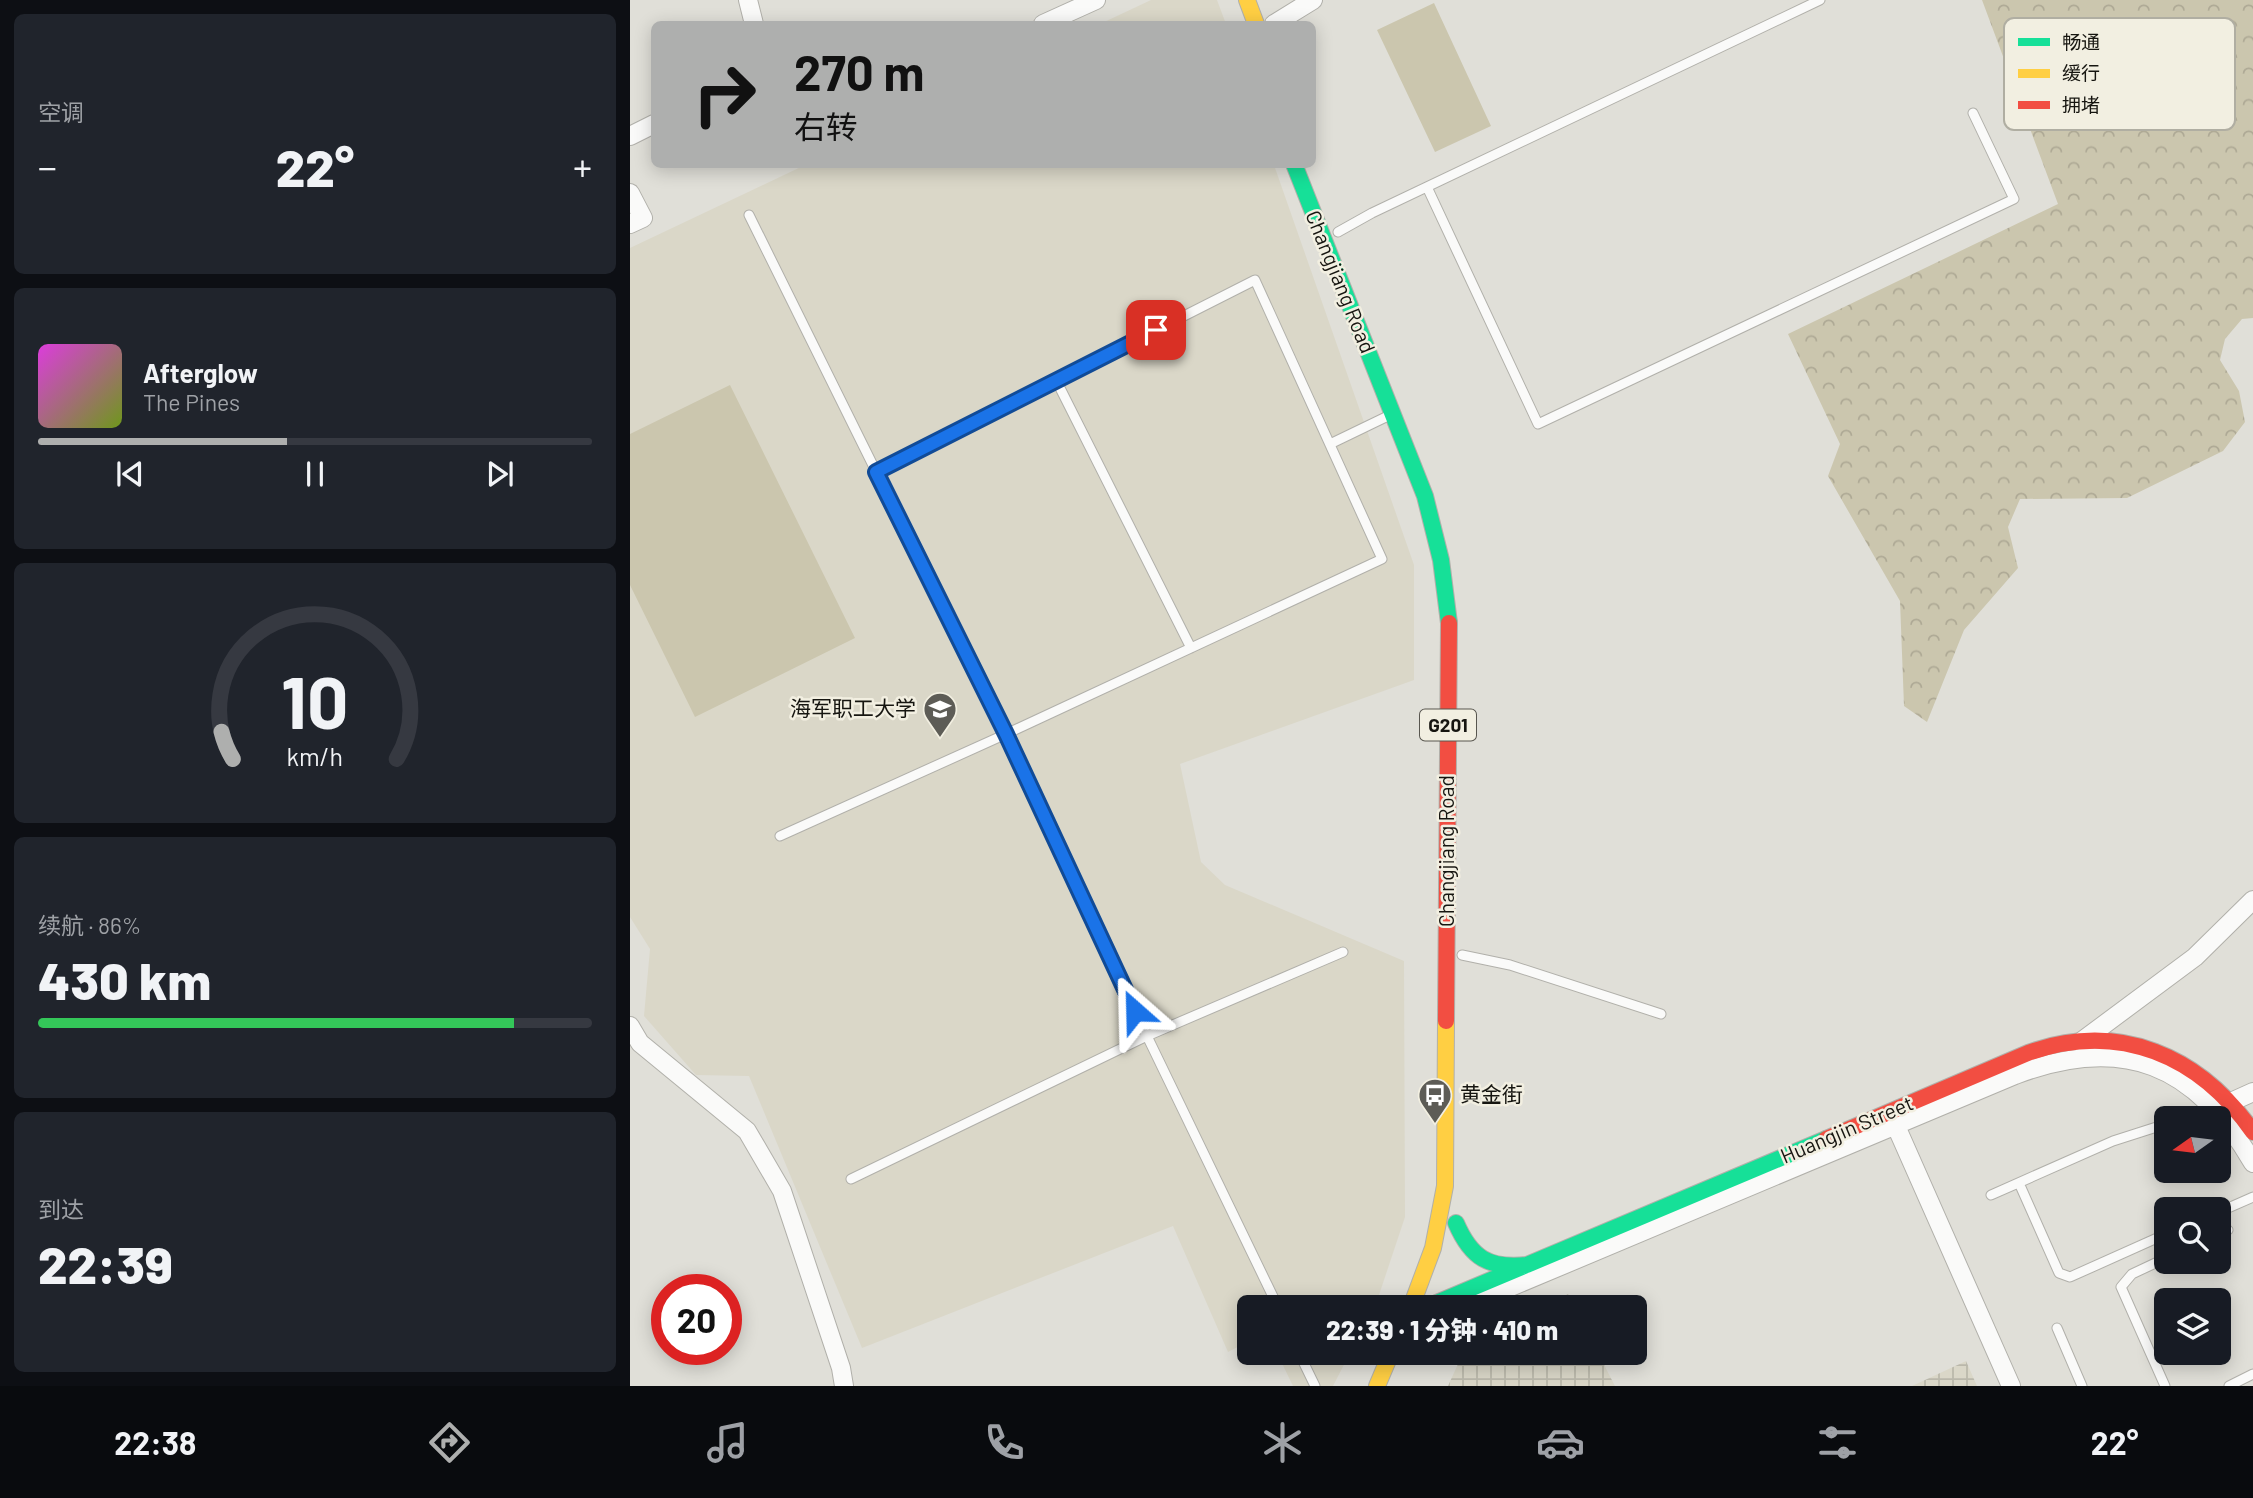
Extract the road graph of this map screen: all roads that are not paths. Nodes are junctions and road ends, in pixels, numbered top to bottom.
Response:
1 (748, 0) edge
2 (1096, 0) edge
3 (1247, 0) edge
4 (1313, 0) edge
5 (1820, 0) edge
6 (753, 21) edge
7 (1050, 21) edge
8 (1255, 21) edge
9 (1279, 21) edge
10 (1973, 113) dead end
11 (651, 126) edge
12 (630, 136) edge
13 (1296, 168) edge
14 (1320, 187) dead end
15 (1427, 187) junction
16 (630, 193) edge
17 (749, 215) dead end
18 (630, 224) edge
19 (1338, 232) junction
20 (1056, 380) junction
21 (1392, 414) junction
22 (1330, 444) junction
23 (876, 472) junction
24 (1443, 501) dead end
25 (1464, 612) dead end
26 (1191, 648) junction
27 (1006, 734) junction
28 (780, 836) dead end
29 (2253, 900) edge
30 (1343, 952) dead end
31 (1462, 955) junction
32 (1661, 1014) dead end
33 (630, 1026) edge
34 (1147, 1036) junction
35 (2082, 1050) junction
36 (2253, 1092) edge
37 (2233, 1103) junction
38 (2213, 1106) edge
39 (2222, 1106) edge
40 (1893, 1119) junction
41 (2154, 1128) edge
42 (2231, 1128) edge
43 (2253, 1132) edge
44 (2253, 1163) edge
45 (851, 1179) dead end
46 (2019, 1183) junction
47 (1992, 1195) dead end
48 (2253, 1197) edge
49 (2231, 1207) edge
50 (1458, 1211) junction
51 (2154, 1239) edge
52 (1452, 1243) dead end
53 (2154, 1264) edge
54 (1527, 1265) junction
55 (1438, 1286) dead end
56 (1272, 1295) edge
57 (1416, 1295) edge
58 (1434, 1295) edge
59 (1456, 1295) edge
60 (1490, 1295) edge
61 (2057, 1328) dead end
62 (1305, 1365) edge
63 (1392, 1365) edge
64 (1397, 1365) edge
65 (2253, 1374) edge
66 (844, 1386) edge
67 (1315, 1386) edge
68 (1377, 1386) edge
69 (1394, 1386) edge
70 (2011, 1386) edge
71 (2082, 1386) edge
72 (2165, 1386) edge
73 (2229, 1386) edge

1 - 6 street
2 - 7 street
3 - 8 main road
4 - 9 street
5 - 15 lane
10 - 15 lane
11 - 12 street
13 - 21 main road, Changjiang Road / G201
14 - 19 main road, Changjiang Road
15 - 19 lane
16 - 18 street
17 - 23 lane
19 - 24 main road, Changjiang Road
20 - 22 lane
20 - 23 lane
20 - 26 lane
21 - 22 lane
21 - 57 main road, Changjiang Road / G201
22 - 26 lane
23 - 27 lane
25 - 31 main road, Changjiang Road / G201
26 - 27 lane
27 - 28 lane
27 - 34 lane
29 - 35 street
30 - 34 lane
31 - 32 lane
31 - 50 main road, Changjiang Road / G201
33 - 66 street
34 - 45 lane
34 - 56 lane
35 - 37 main road, Huangjin Street
35 - 38 street, Huangjin Street
35 - 40 street, Huangjin Street
36 - 37 street
37 - 39 street
37 - 43 main road, Huangjin Street
40 - 54 main road, Huangjin Street
40 - 60 street, Huangjin Street
40 - 70 street
41 - 46 lane
42 - 44 street, Huangjin Street
46 - 47 lane
46 - 51 lane
48 - 49 lane
50 - 52 main road, Changjiang Road / G201
50 - 54 main road
53 - 72 lane
54 - 59 main road, Huangjin Street
55 - 58 main road
61 - 71 lane
62 - 67 lane
63 - 68 main road
64 - 69 main road
65 - 73 lane

